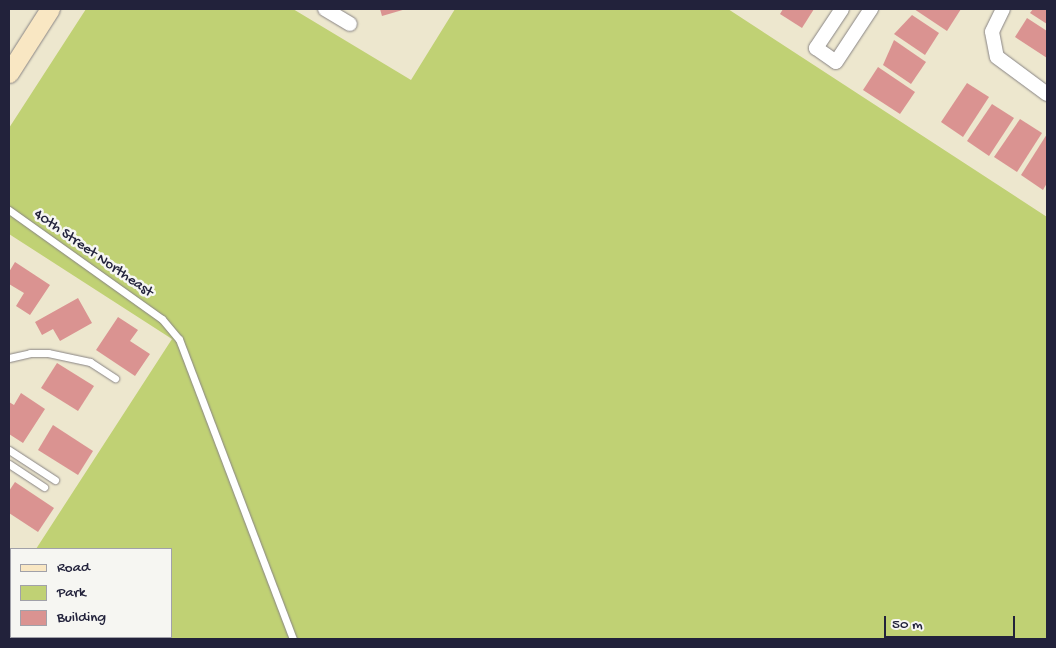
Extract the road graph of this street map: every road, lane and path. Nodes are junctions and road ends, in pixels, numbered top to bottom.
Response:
1 (50, 9) edge
2 (325, 9) edge
3 (842, 9) edge
4 (871, 9) edge
5 (1003, 9) edge
6 (350, 24) dead end
7 (9, 73) edge
8 (1047, 94) edge
9 (9, 210) edge
10 (9, 358) edge
11 (115, 378) dead end
12 (9, 450) edge
13 (9, 464) edge
14 (55, 480) dead end
15 (44, 487) dead end
16 (294, 639) edge

1 - 7 street
2 - 6 street
3 - 4 street
5 - 8 street
9 - 16 lane, 40th Street Northeast
10 - 11 lane
12 - 14 lane
13 - 15 lane

